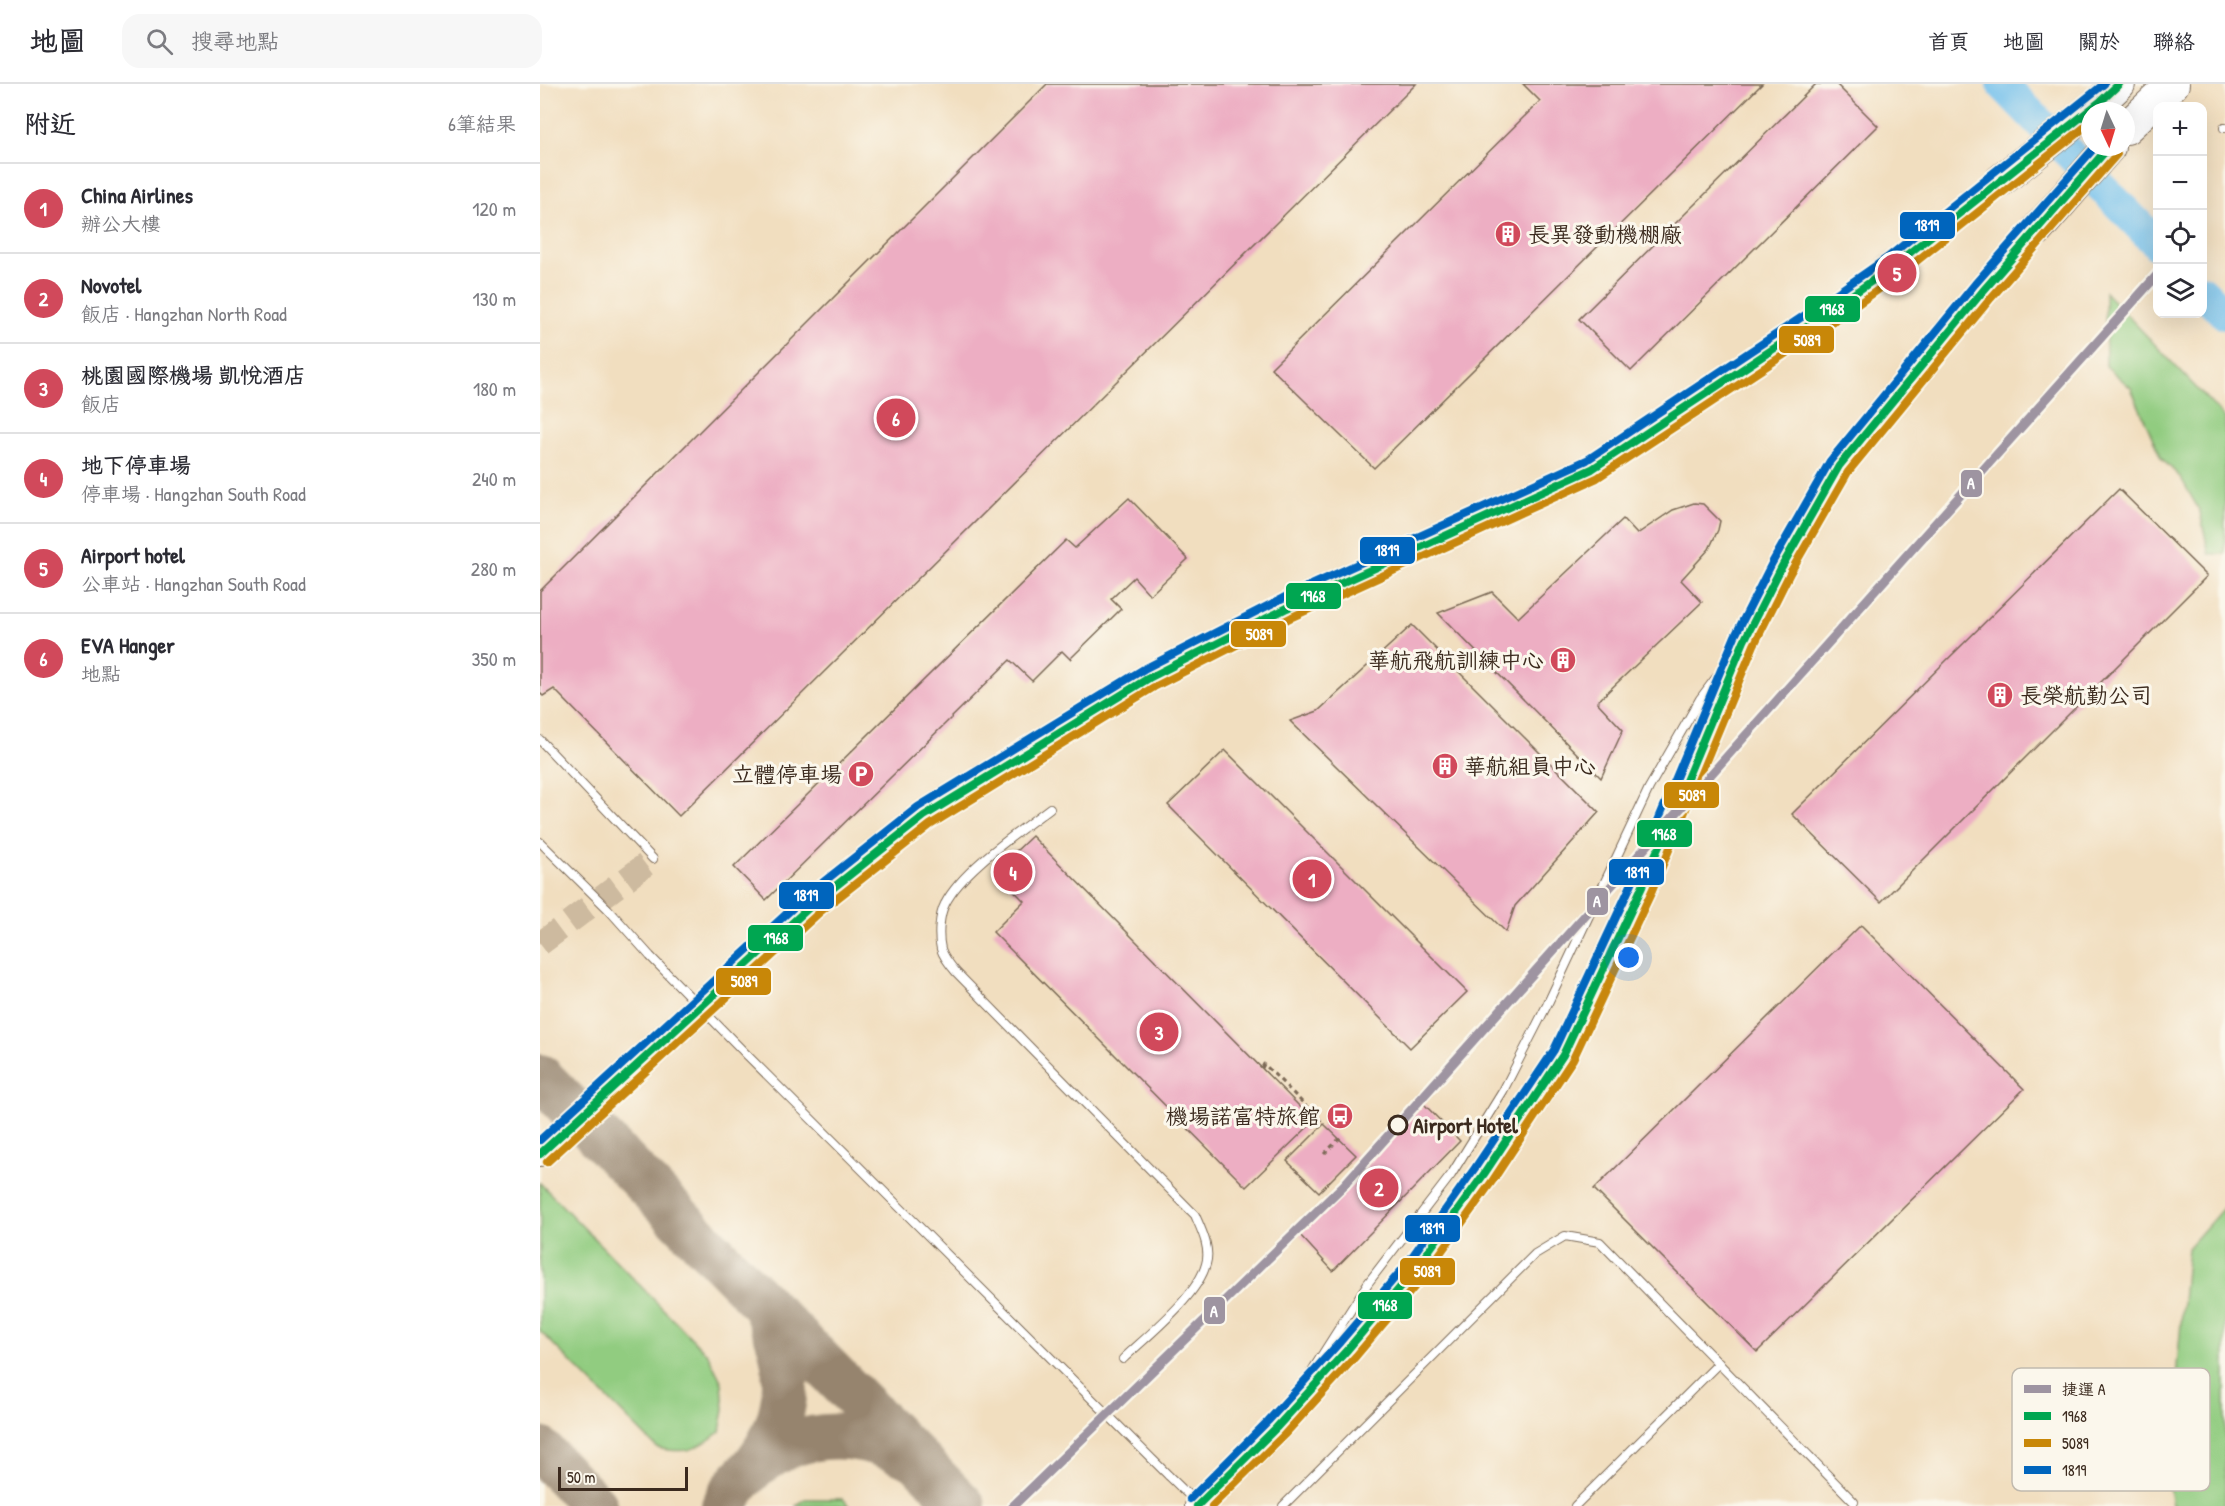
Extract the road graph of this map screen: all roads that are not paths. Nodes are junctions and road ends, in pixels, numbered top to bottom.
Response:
1 (2173, 84) edge
2 (2109, 93) edge
3 (2135, 120) edge
4 (2101, 156) edge
5 (2000, 181) joint
6 (2037, 230) joint
7 (1744, 641) junction
8 (540, 740) edge
9 (1050, 808) dead end
10 (540, 842) edge
11 (653, 860) dead end
12 (540, 1154) edge
13 (1123, 1359) dead end
14 (1719, 1363) junction
15 (1276, 1428) junction
16 (1854, 1502) dead end
17 (1198, 1506) edge
18 (1283, 1506) edge
19 (1575, 1506) edge

1 - 3 highway
2 - 5 highway
4 - 6 highway
5 - 12 street
6 - 7 street
7 - 15 lane
7 - 15 street
8 - 11 lane
9 - 13 lane
10 - 17 lane, bridge
14 - 16 lane
14 - 18 lane
14 - 19 lane
15 - 17 street

